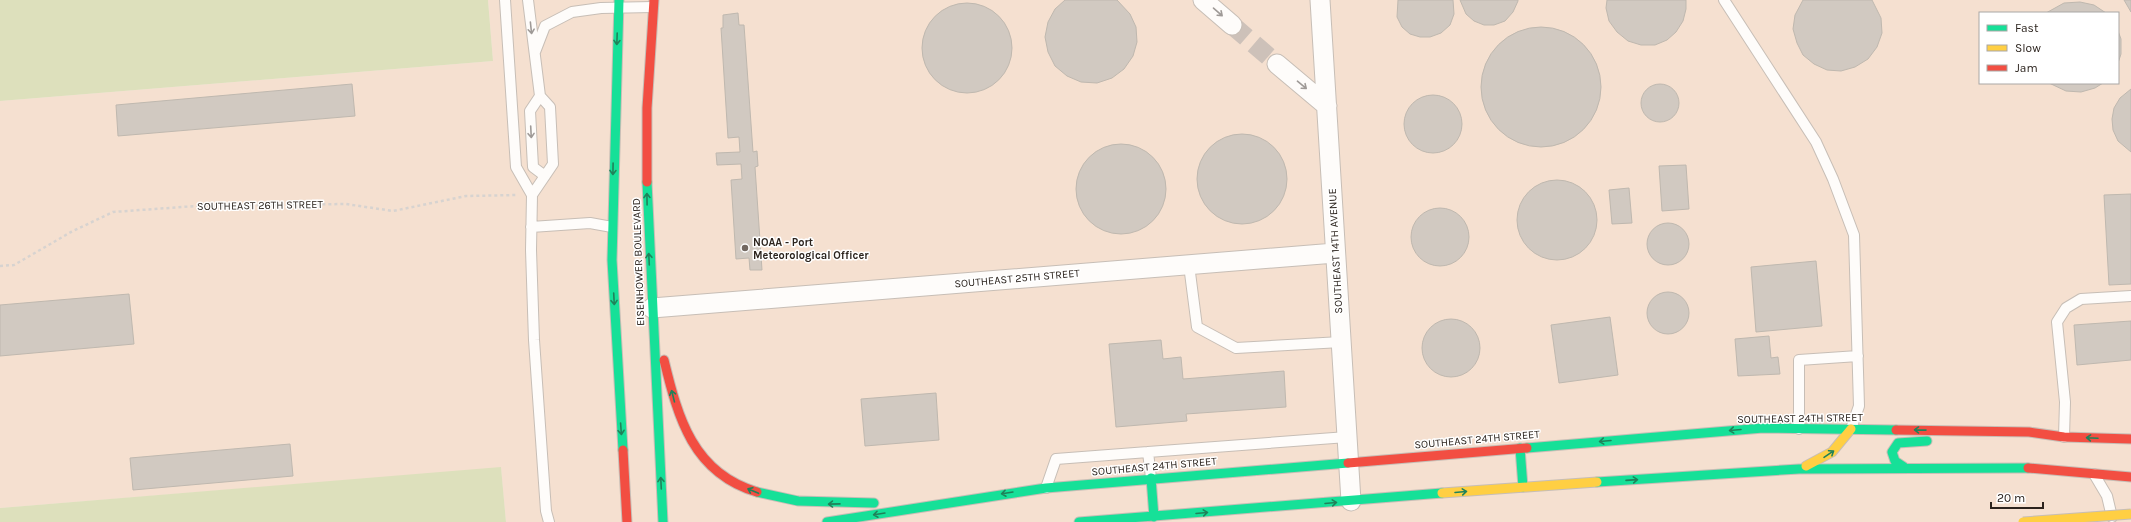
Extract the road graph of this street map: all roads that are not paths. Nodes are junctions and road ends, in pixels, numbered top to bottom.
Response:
1 (505, 0) edge
2 (528, 0) edge
3 (1203, 0) edge
4 (1320, 0) edge
5 (1724, 0) edge
6 (653, 3) edge
7 (619, 4) edge
8 (1232, 24) tunnel mouth
9 (534, 56) junction
10 (1277, 64) tunnel mouth
11 (540, 96) junction
12 (1327, 106) junction
13 (545, 176) junction
14 (532, 195) junction
15 (532, 227) junction
16 (612, 227) junction
17 (1335, 253) junction
18 (1189, 265) junction
19 (2131, 296) edge
20 (652, 308) junction
21 (1341, 342) junction
22 (1858, 356) junction
23 (1799, 429) junction
24 (1851, 429) junction
25 (1951, 430) junction
26 (2064, 436) junction
27 (1347, 437) junction
28 (2131, 439) edge
29 (1520, 448) junction
30 (1148, 452) junction
31 (1348, 462) junction
32 (1904, 467) junction
33 (1799, 469) junction
34 (2094, 474) junction
35 (2131, 477) edge
36 (1151, 478) junction
37 (1523, 487) junction
38 (1046, 488) junction
39 (957, 501) junction
40 (1351, 501) junction
41 (2131, 514) edge
42 (1154, 517) junction
43 (549, 522) edge
44 (627, 522) edge
45 (663, 522) edge
46 (827, 522) edge
47 (1079, 522) edge
48 (2023, 522) edge
49 (2112, 522) edge

1 - 14 lane
2 -> 9 lane
3 -> 8 street
4 - 12 street, SOUTHEAST 14TH AVENUE
5 - 22 lane
6 - 7 lane
20 -> 6 street, EISENHOWER BOULEVARD
7 - 9 lane
7 -> 16 street
9 - 11 lane
10 -> 12 street
11 - 13 lane
11 -> 13 lane
12 - 17 street, SOUTHEAST 14TH AVENUE
13 - 14 lane
14 - 15 lane
15 - 16 lane
15 - 43 lane
16 -> 44 street
17 - 18 street, SOUTHEAST 25TH STREET
17 - 21 street, SOUTHEAST 14TH AVENUE
18 - 20 street, SOUTHEAST 25TH STREET
18 - 21 lane
19 - 26 lane
39 -> 20 street
45 -> 20 street, EISENHOWER BOULEVARD
21 - 27 street, SOUTHEAST 14TH AVENUE
22 - 23 lane
22 - 24 lane
23 - 24 street, SOUTHEAST 24TH STREET
23 -> 29 street, SOUTHEAST 24TH STREET
25 -> 24 street, SOUTHEAST 24TH STREET
33 -> 24 street
25 - 26 street, SOUTHEAST 24TH STREET
25 - 32 street
28 -> 26 street, SOUTHEAST 24TH STREET
27 - 30 lane
27 - 31 street, SOUTHEAST 14TH AVENUE
29 - 31 street, SOUTHEAST 24TH STREET
29 - 37 street
30 - 36 lane
30 - 38 lane
31 - 36 street, SOUTHEAST 24TH STREET
31 - 40 street, SOUTHEAST 14TH AVENUE
32 - 33 street
32 - 34 street
37 -> 33 street
34 - 35 street
34 - 49 lane
36 - 38 street, SOUTHEAST 24TH STREET
36 - 42 street
40 -> 37 street
38 -> 39 street, SOUTHEAST 24TH STREET
39 -> 46 street, SOUTHEAST 24TH STREET
42 -> 40 street
41 - 48 street, bridge
42 - 47 street

